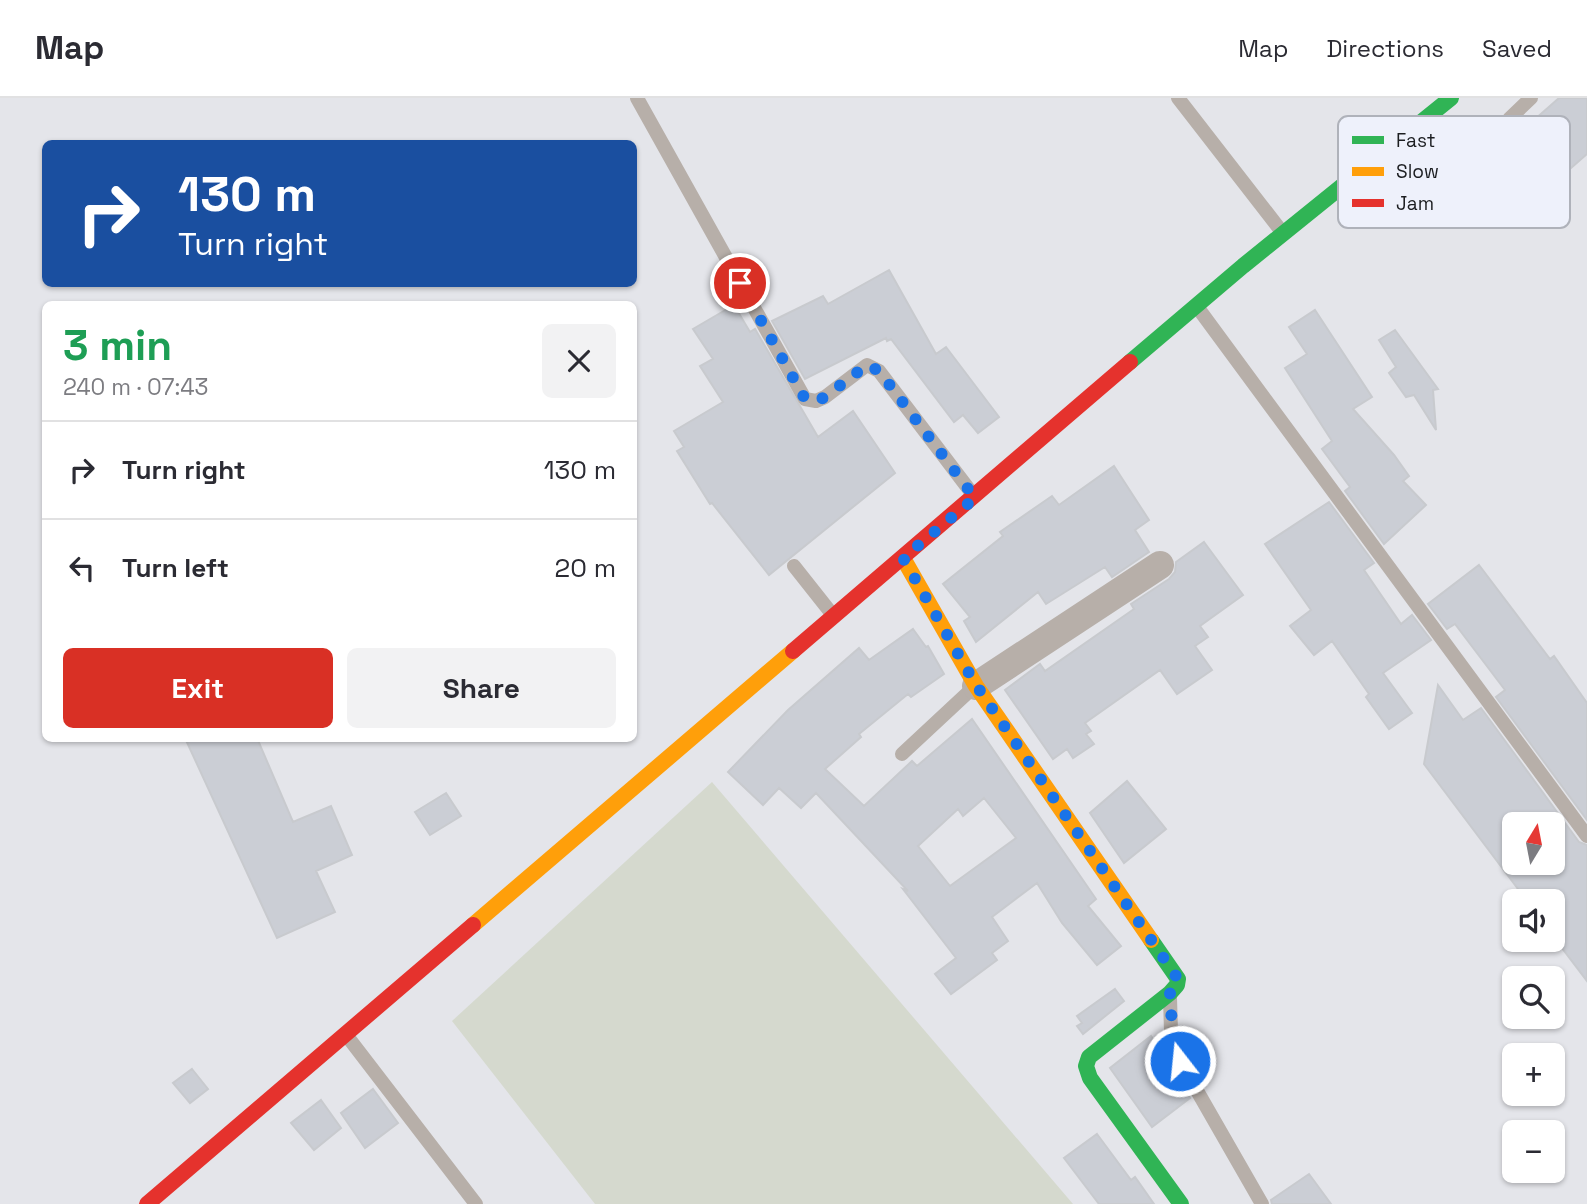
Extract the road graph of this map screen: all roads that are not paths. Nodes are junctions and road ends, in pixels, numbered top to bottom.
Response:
1 (637, 98) edge
2 (1178, 98) edge
3 (1451, 98) edge
4 (1531, 98) edge
5 (1429, 116) edge
6 (1512, 116) edge
7 (1338, 189) edge
8 (1283, 233) junction
9 (1197, 306) junction
10 (975, 498) junction
11 (903, 558) junction
12 (1160, 565) dead end
13 (794, 566) dead end
14 (834, 616) junction
15 (976, 685) junction
16 (902, 754) dead end
17 (1587, 836) edge
18 (1170, 993) junction
19 (346, 1034) junction
20 (154, 1202) edge
21 (476, 1204) edge
22 (1181, 1204) edge
23 (1262, 1204) edge

1 - 10 lane
2 - 8 lane
3 - 5 street
4 - 6 lane
7 - 8 street
8 - 9 street
9 - 10 street
9 - 17 lane
10 - 11 street
11 - 14 street
11 - 15 street
12 - 15 street
13 - 14 lane
14 - 19 street
15 - 16 lane
15 - 18 street
18 - 22 street
18 - 23 lane
19 - 20 street
19 - 21 lane

